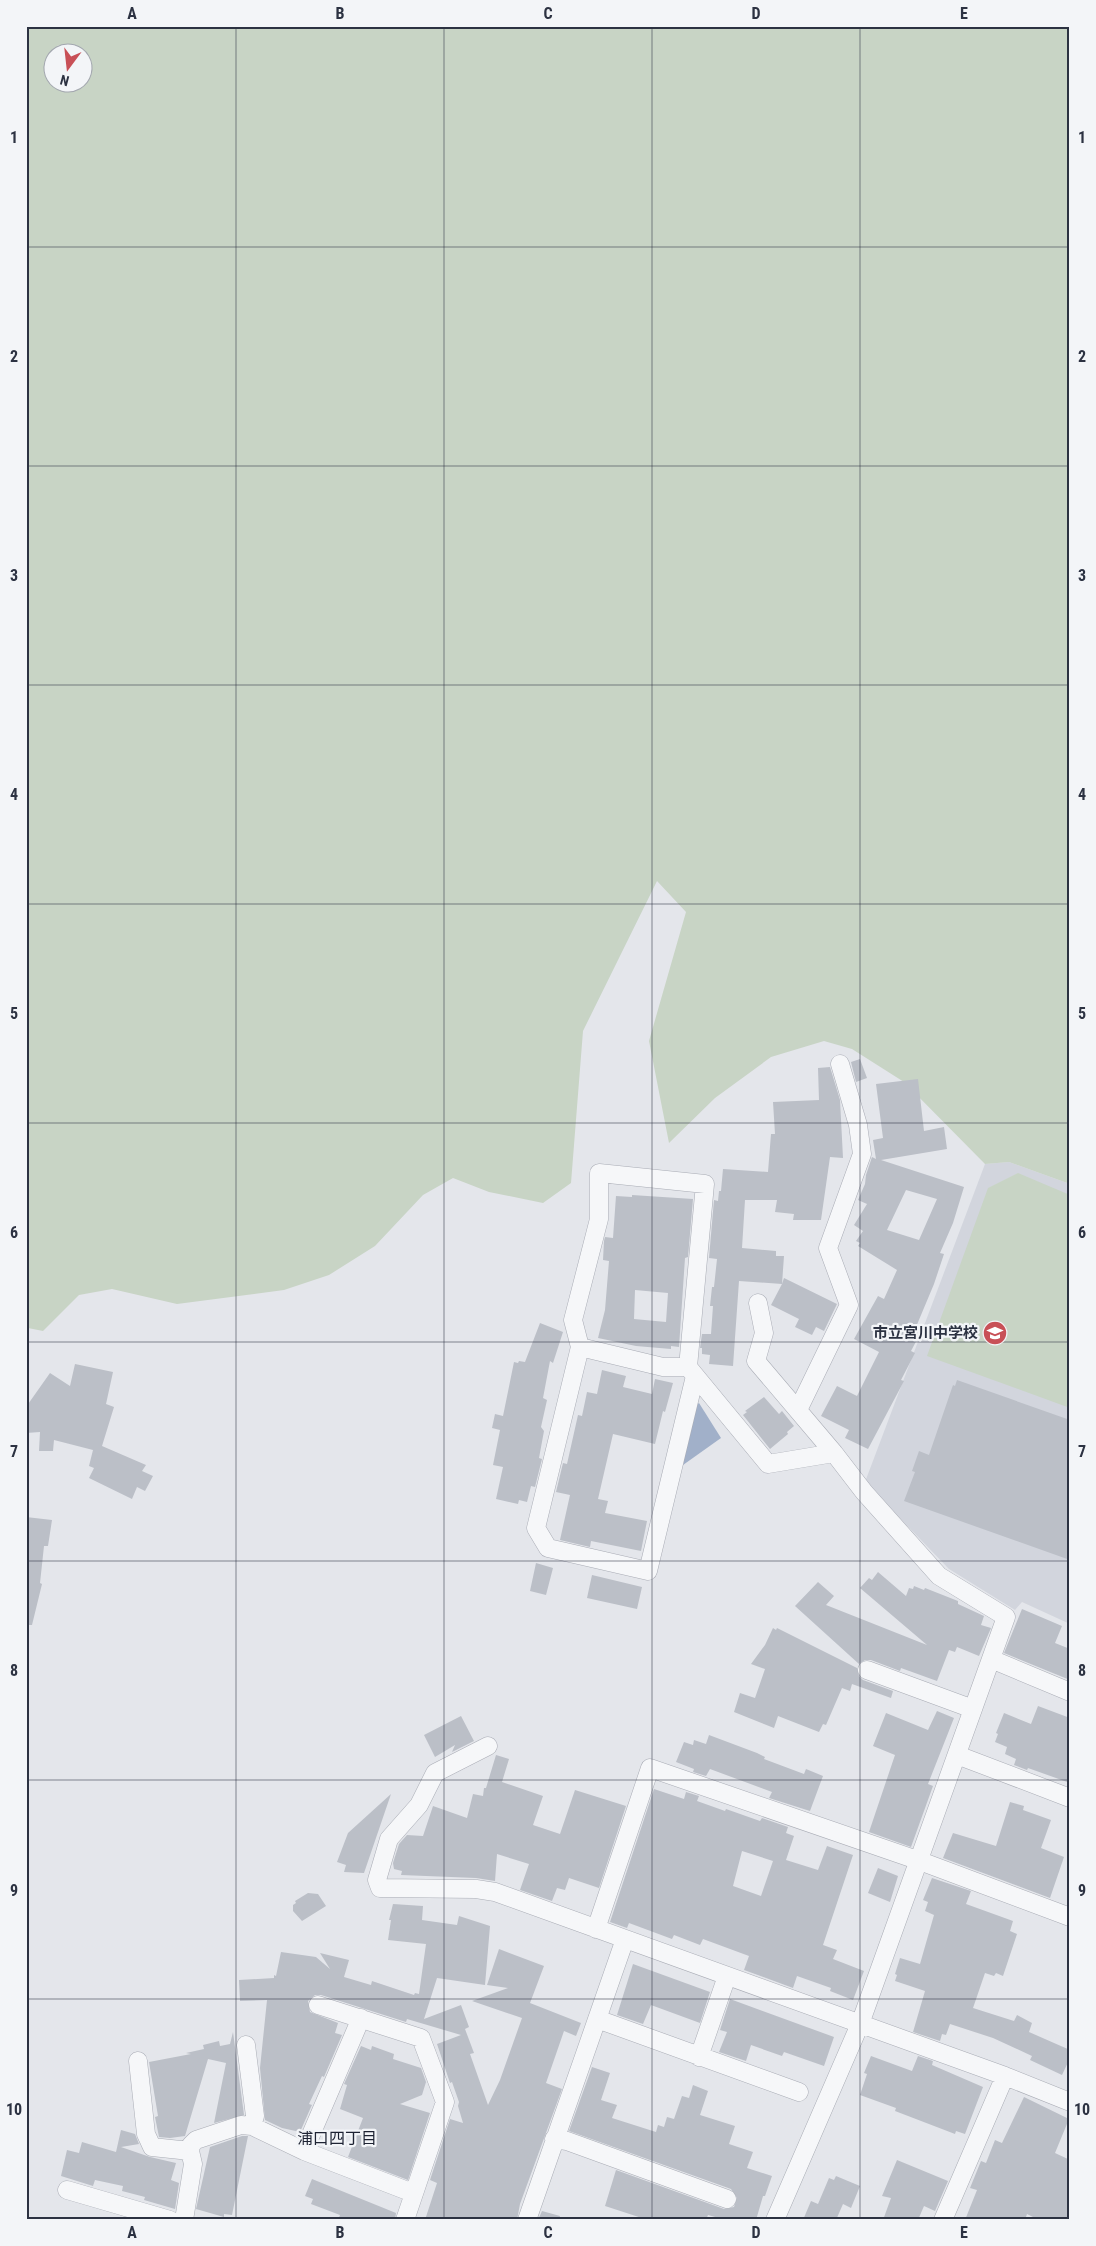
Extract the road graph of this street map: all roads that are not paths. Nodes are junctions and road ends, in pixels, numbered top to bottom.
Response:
1 (840, 1064) dead end
2 (758, 1303) dead end
3 (580, 1347) junction
4 (692, 1372) junction
5 (798, 1410) junction
6 (834, 1453) junction
7 (991, 1659) junction
8 (867, 1670) dead end
9 (1070, 1692) edge
10 (974, 1709) junction
11 (488, 1746) dead end
12 (957, 1755) junction
13 (1070, 1798) edge
14 (920, 1861) junction
15 (1070, 1917) edge
16 (596, 1929) junction
17 (626, 1939) junction
18 (727, 1976) junction
19 (318, 2005) dead end
20 (361, 2018) junction
21 (597, 2019) junction
22 (860, 2024) junction
23 (246, 2045) dead end
24 (699, 2057) junction
25 (138, 2061) dead end
26 (1005, 2076) junction
27 (800, 2092) dead end
28 (1070, 2102) edge
29 (252, 2126) junction
30 (554, 2139) junction
31 (190, 2151) junction
32 (304, 2151) junction
33 (67, 2190) dead end
34 (414, 2193) junction
35 (727, 2199) dead end
36 (170, 2220) edge
37 (184, 2220) edge
38 (405, 2220) edge
39 (527, 2220) edge
40 (775, 2220) edge
41 (943, 2220) edge

1 - 5 street
2 - 5 street
3 - 4 street
3 - 4 street
3 - 4 street
4 - 6 street
5 - 6 street
6 - 7 street
7 - 9 street
7 - 10 street
8 - 10 street
10 - 12 street
11 - 16 street
12 - 13 street
12 - 14 street
14 - 15 street
14 - 16 street
14 - 22 street
16 - 17 street
17 - 18 street
17 - 21 street
18 - 22 street
18 - 24 street
19 - 20 street
20 - 32 street
20 - 34 street
21 - 24 street
21 - 30 street
22 - 26 street
22 - 40 street
23 - 29 street
24 - 27 street
25 - 31 street
26 - 28 street
26 - 41 street
29 - 31 street
29 - 32 street
30 - 35 street
30 - 39 street
31 - 37 street
32 - 34 street
33 - 36 street
34 - 38 street

